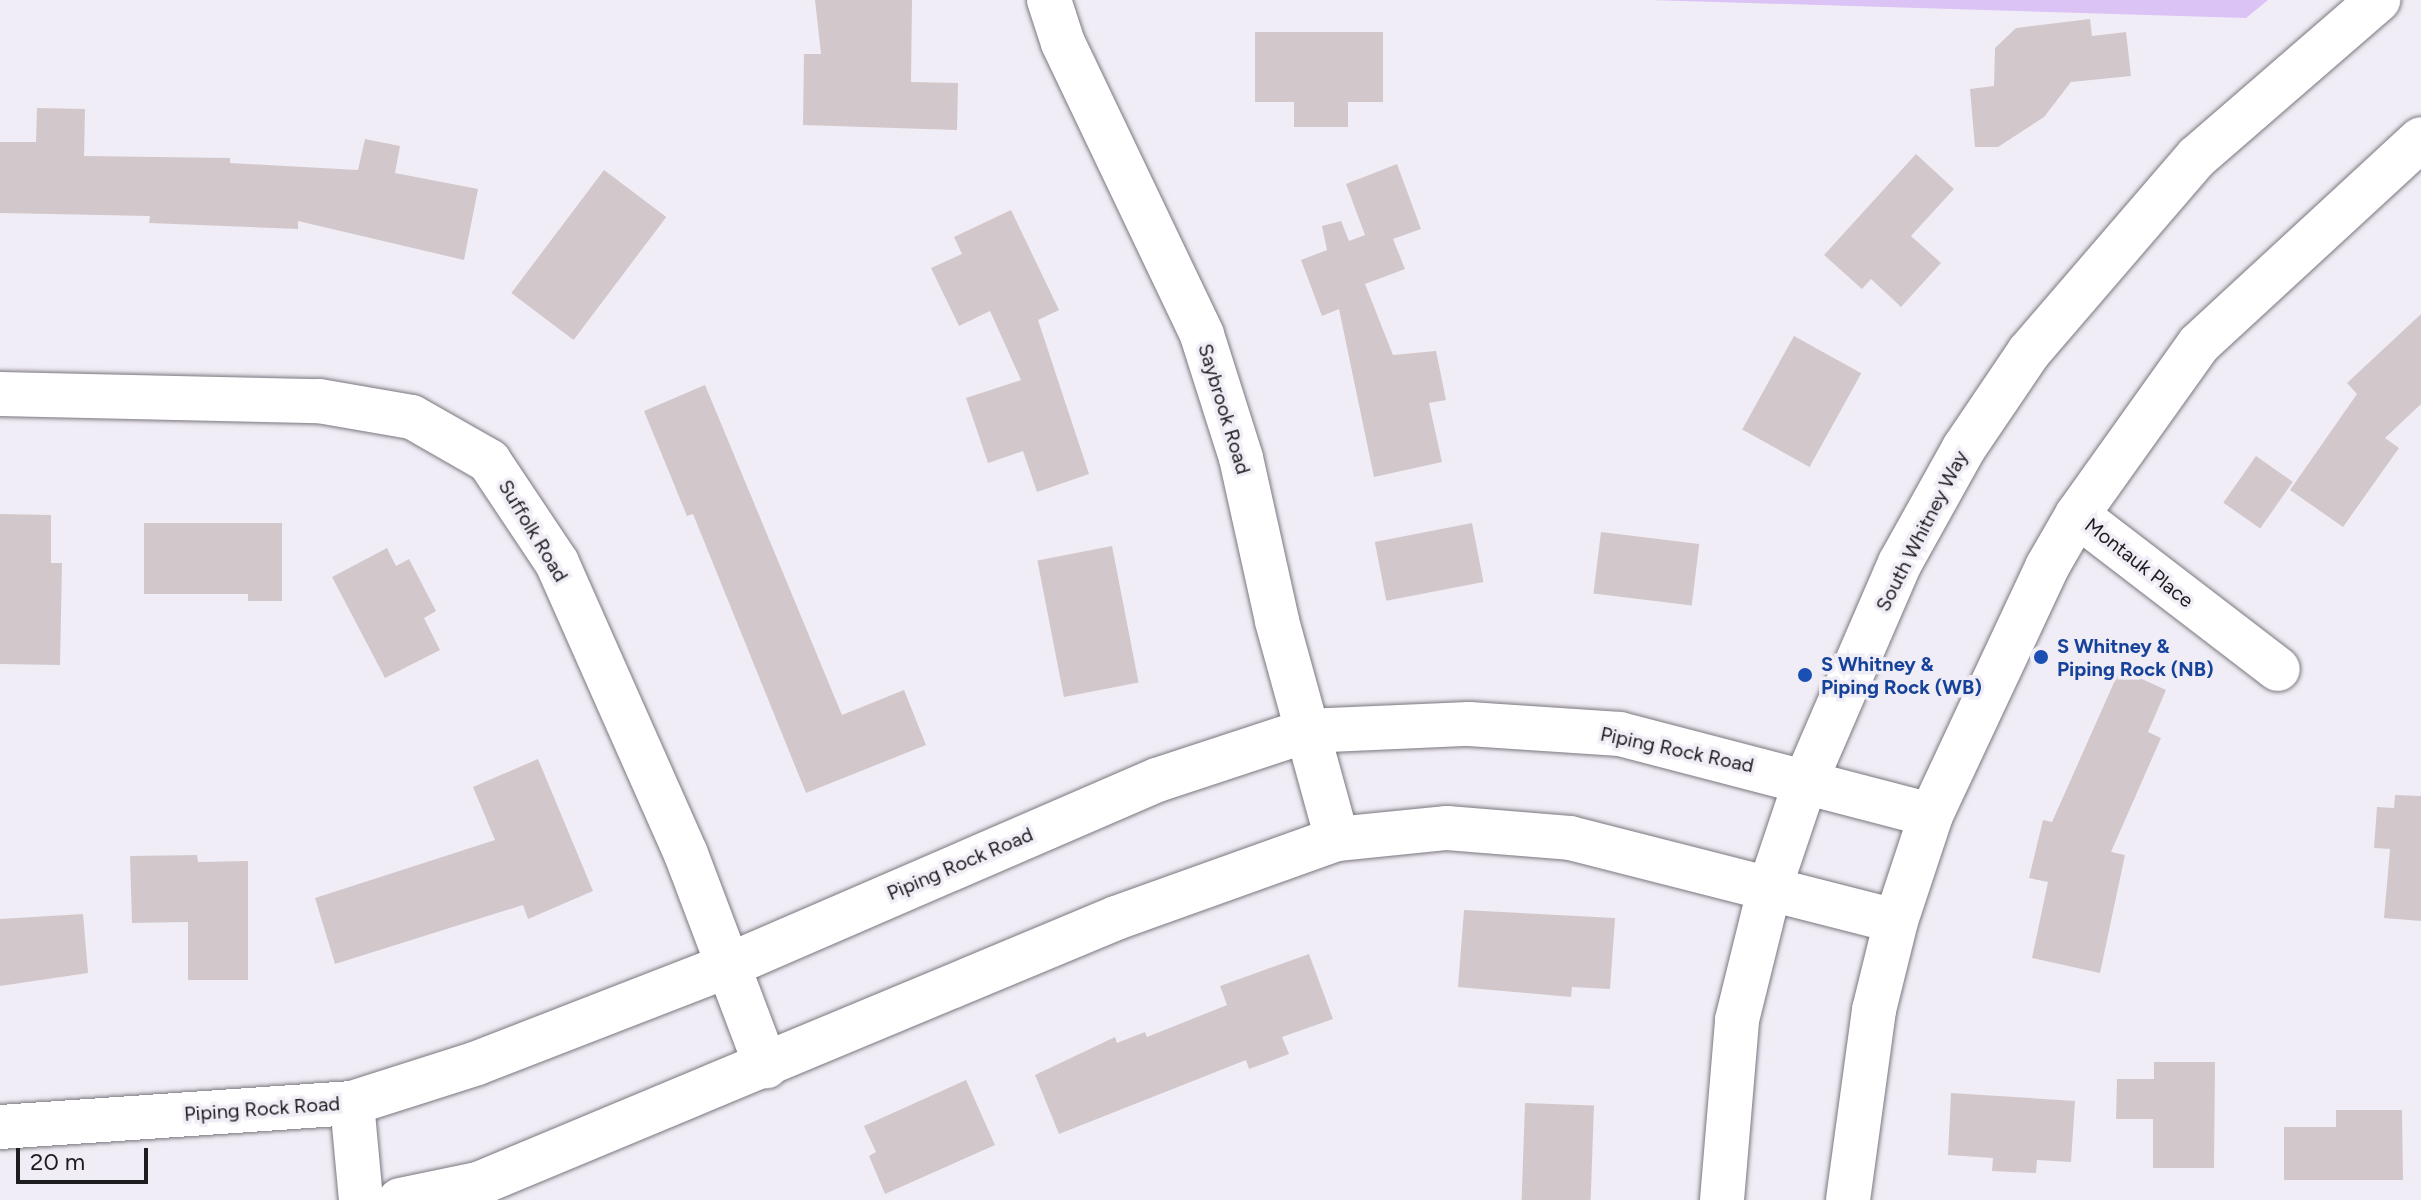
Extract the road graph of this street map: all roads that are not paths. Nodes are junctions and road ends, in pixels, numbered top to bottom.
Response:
1 (1049, 0) edge
2 (2378, 0) edge
3 (2421, 139) edge
4 (0, 394) edge
5 (2077, 515) junction
6 (2278, 669) dead end
7 (1306, 731) junction
8 (1806, 780) junction
9 (1931, 815) junction
10 (1337, 839) junction
11 (1770, 887) junction
12 (1896, 921) junction
13 (727, 966) junction
14 (766, 1066) junction
15 (352, 1103) junction
16 (0, 1127) edge
17 (361, 1200) edge
18 (400, 1200) edge
19 (1722, 1200) edge
20 (1848, 1200) edge

1 - 7 street, Saybrook Road
2 - 8 street, South Whitney Way
3 - 5 street
4 - 13 street, Suffolk Road
5 - 6 street, Montauk Place
5 - 9 street
7 - 8 street, Piping Rock Road
7 - 10 street, Saybrook Road
7 - 13 street, Piping Rock Road
8 - 9 street, Piping Rock Road
8 - 11 street, South Whitney Way
9 - 12 street
10 - 11 street
10 - 14 street
11 - 12 street
11 - 19 street, South Whitney Way
12 - 20 street
13 - 14 street, Suffolk Road
13 - 15 street, Piping Rock Road
14 - 18 street
15 - 16 street, Piping Rock Road
15 - 17 street

